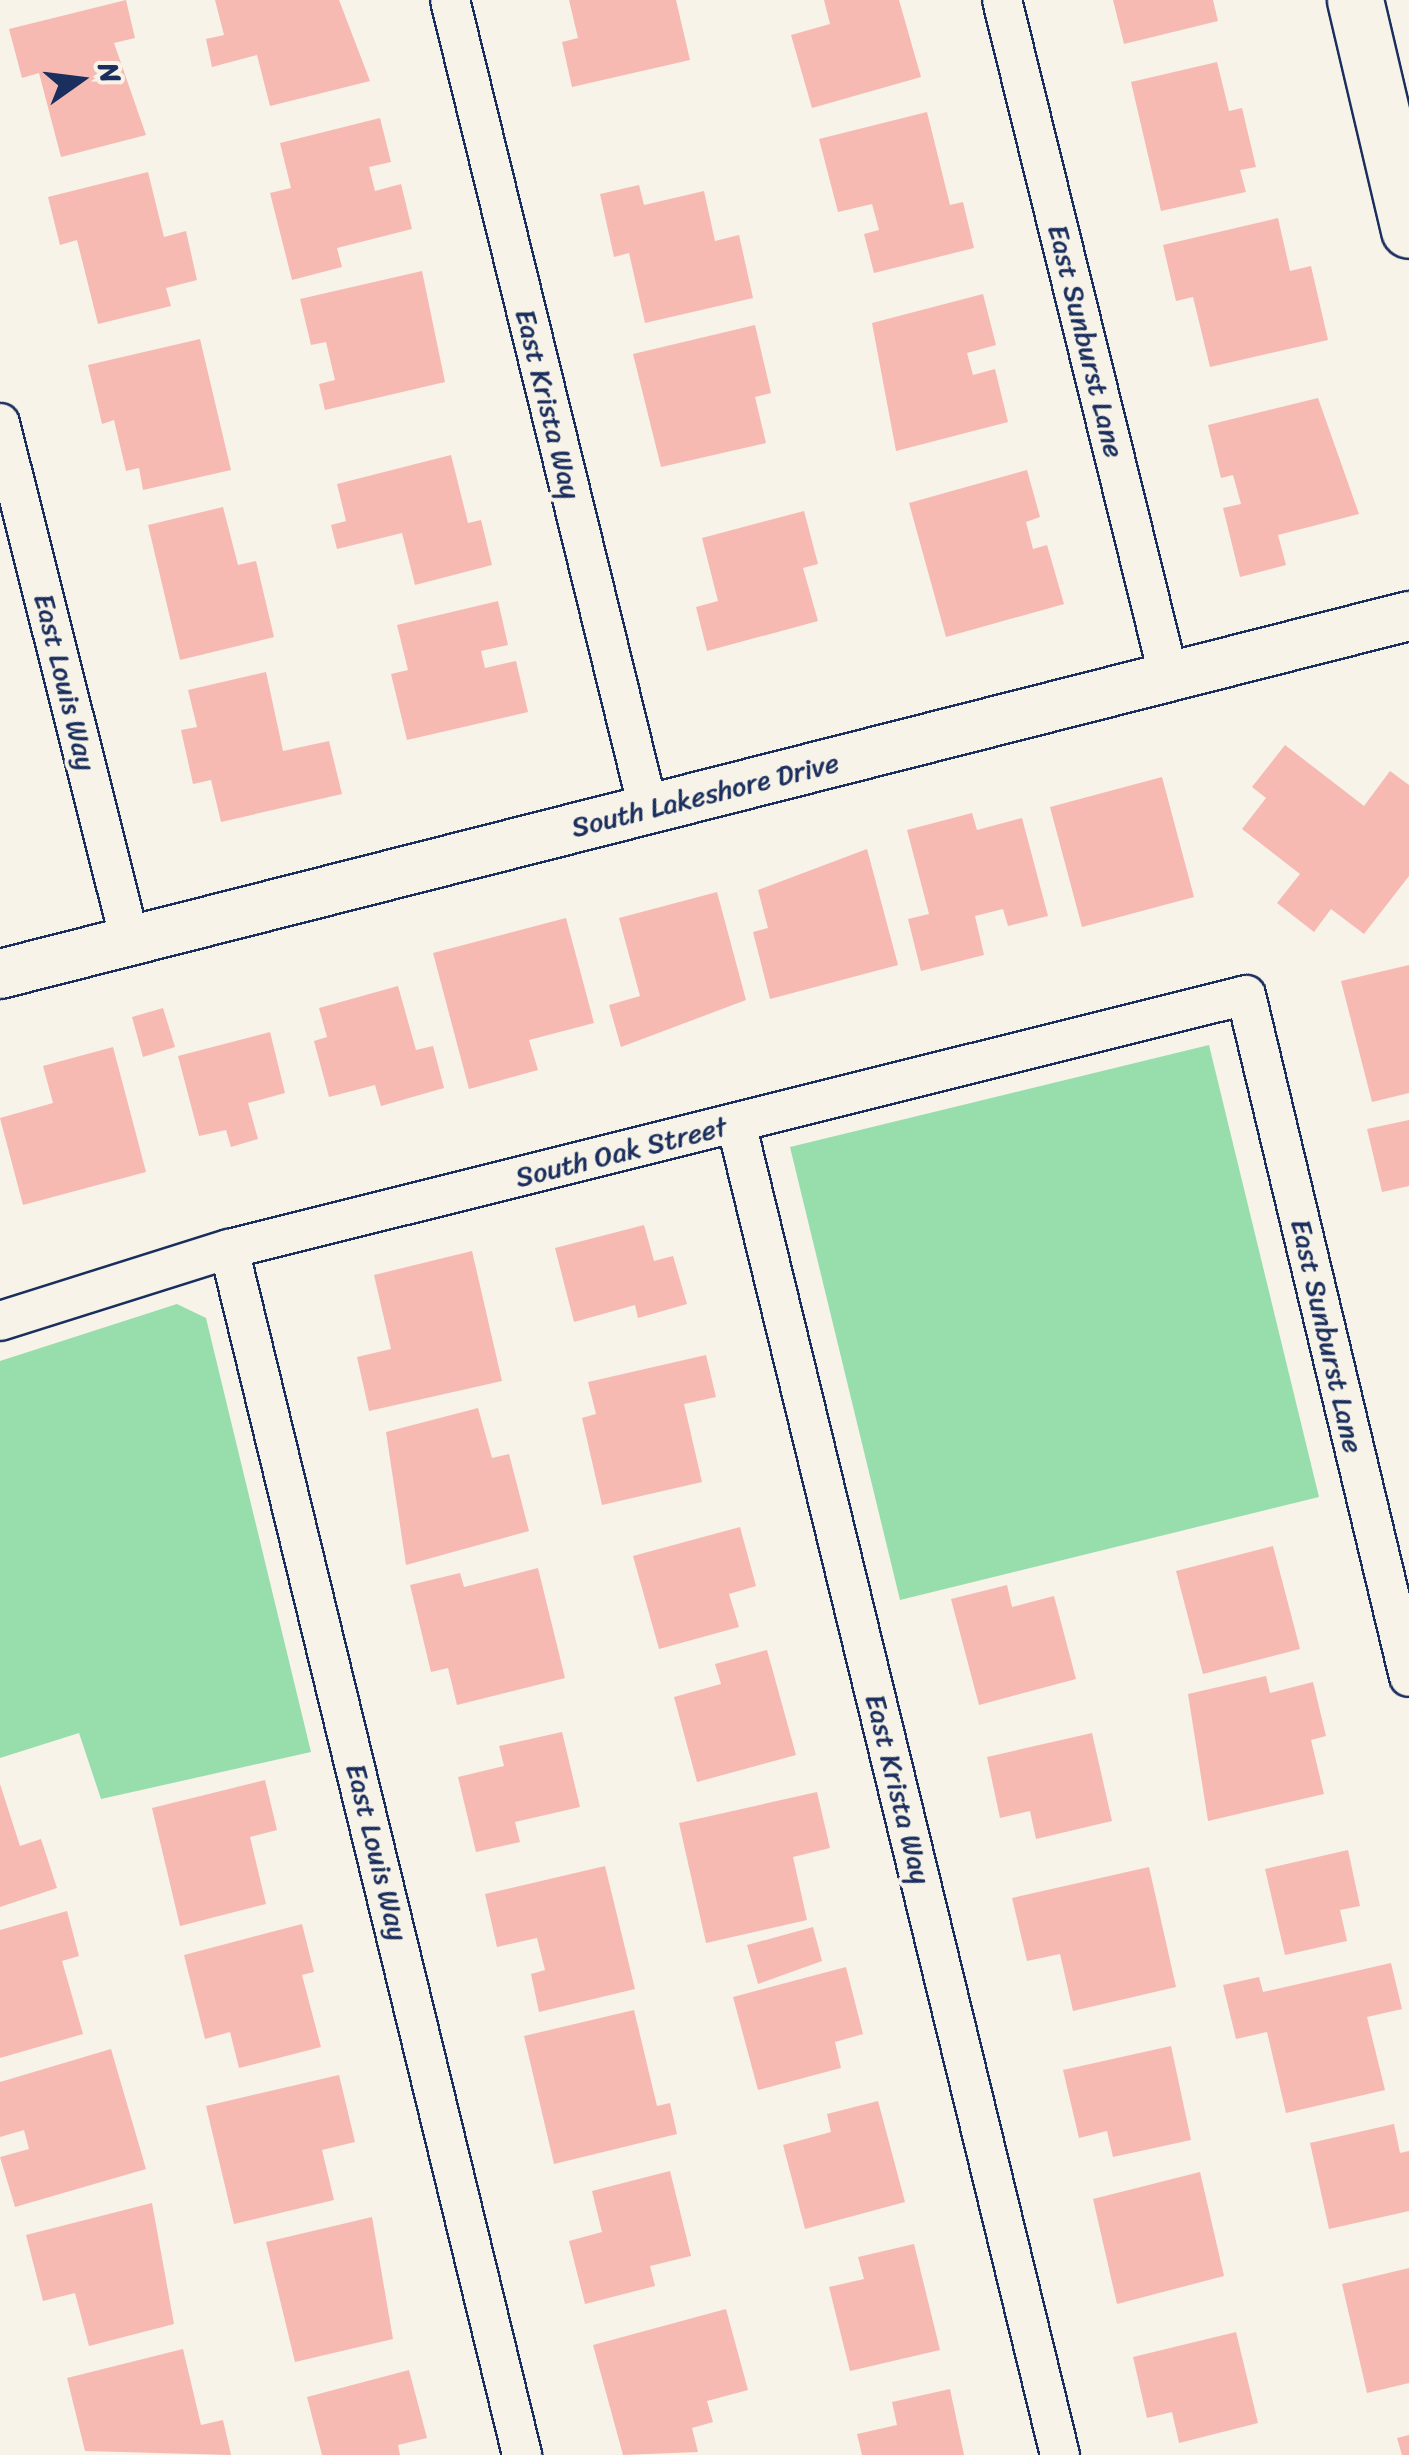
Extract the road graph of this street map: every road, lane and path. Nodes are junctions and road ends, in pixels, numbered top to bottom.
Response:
1 (450, 0) edge
2 (1002, 0) edge
3 (1354, 0) edge
4 (1409, 230) edge
5 (0, 423) edge
6 (1409, 616) edge
7 (1170, 682) junction
8 (648, 808) junction
9 (130, 941) junction
10 (0, 974) edge
11 (1246, 996) joint
12 (736, 1123) junction
13 (230, 1250) junction
14 (0, 1321) edge
15 (1409, 1677) edge
16 (522, 2455) edge
17 (1060, 2455) edge

1 - 8 street, East Krista Way
2 - 7 street, East Sunburst Lane
3 - 4 main road
5 - 9 street, East Louis Way
6 - 7 street, South Lakeshore Drive
7 - 8 street, South Lakeshore Drive
8 - 9 street, South Lakeshore Drive
9 - 10 street, South Lakeshore Drive
11 - 12 street, South Oak Street
11 - 15 street, East Sunburst Lane
12 - 13 street, South Oak Street
12 - 17 street, East Krista Way
13 - 14 street, South Oak Street
13 - 16 street, East Louis Way

